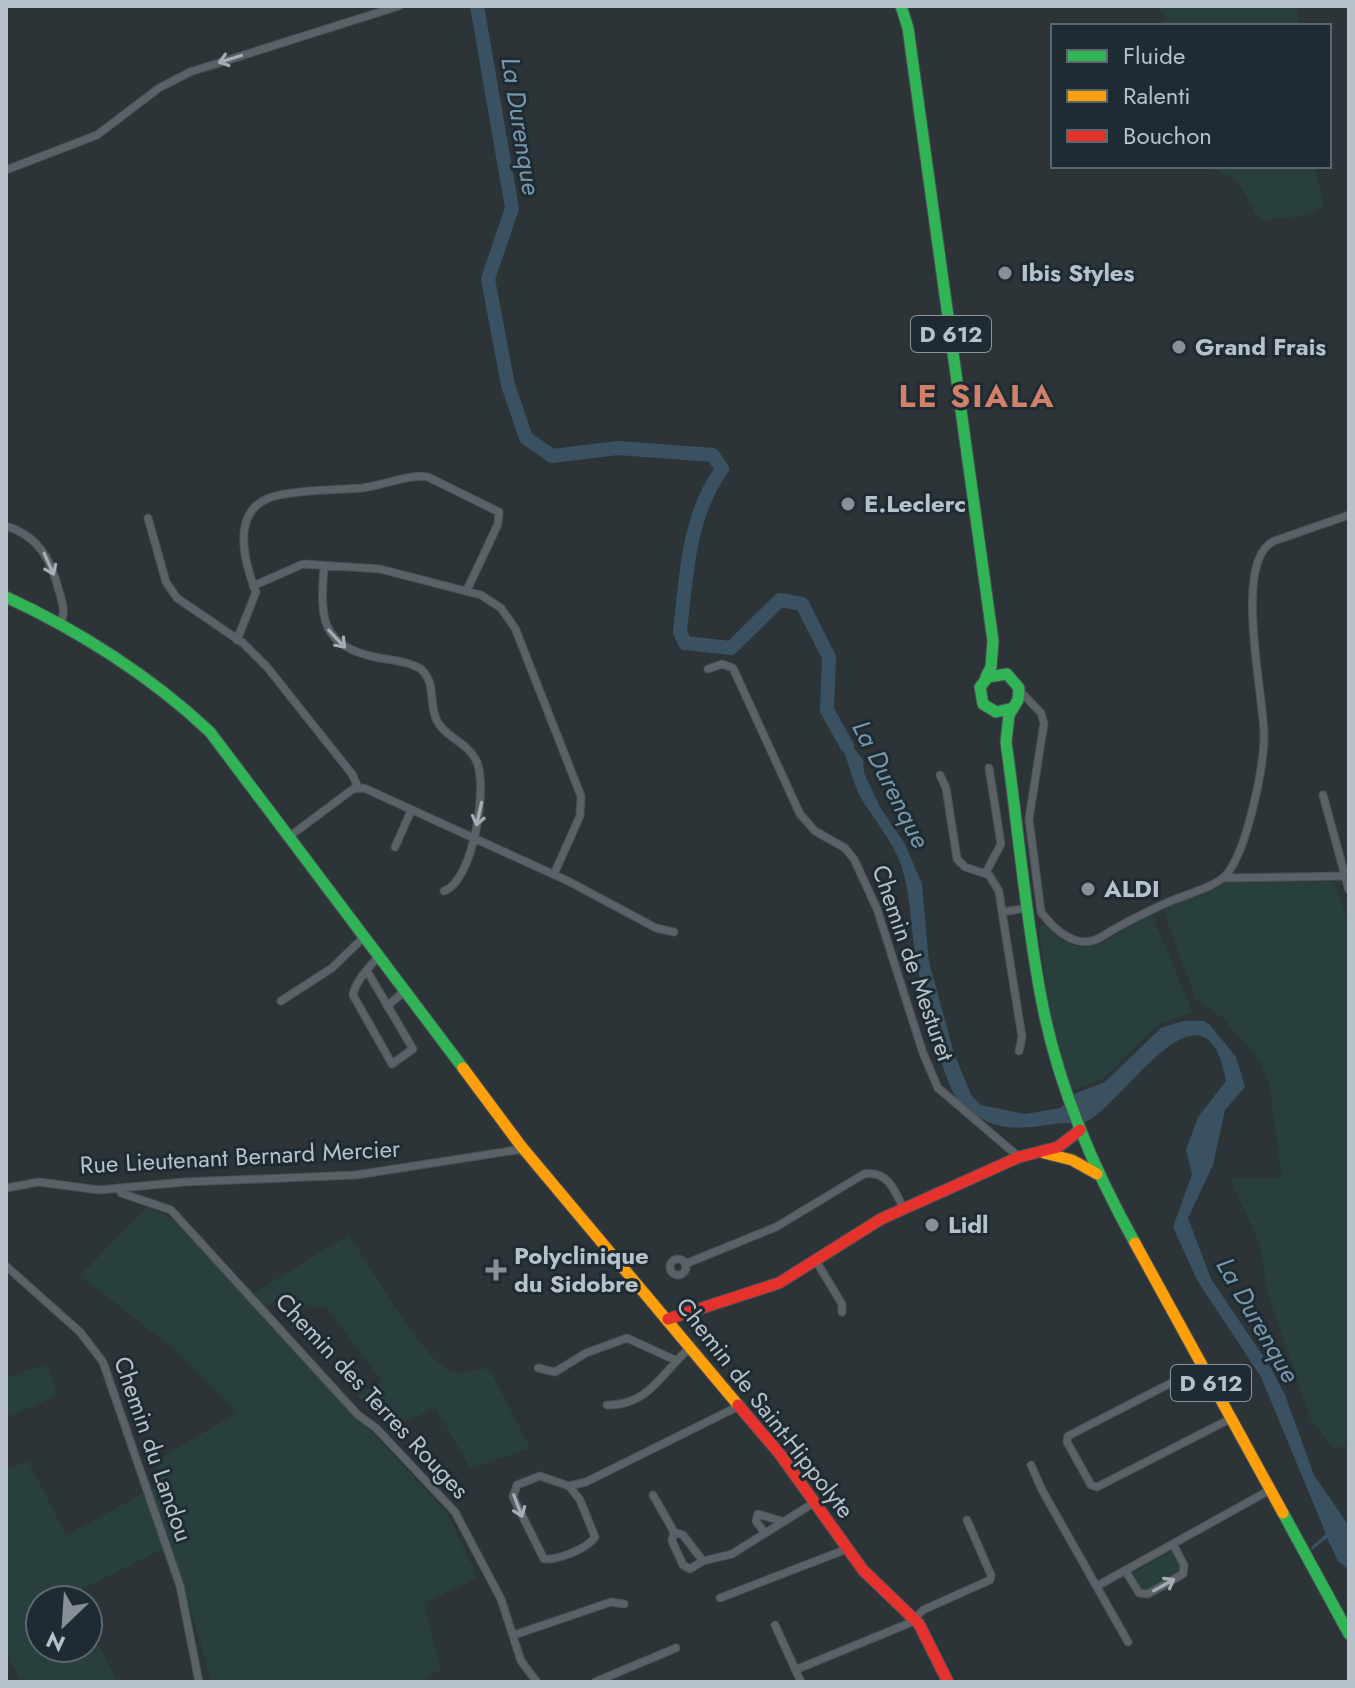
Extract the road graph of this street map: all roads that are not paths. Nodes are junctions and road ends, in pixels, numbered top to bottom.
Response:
1 (399, 6) edge
2 (901, 6) edge
3 (908, 6) edge
4 (908, 28) junction
5 (6, 170) edge
6 (1349, 515) edge
7 (148, 518) dead end
8 (6, 526) edge
9 (324, 566) junction
10 (253, 586) junction
11 (467, 590) junction
12 (6, 597) edge
13 (61, 622) junction
14 (237, 640) junction
15 (993, 641) junction
16 (708, 669) dead end
17 (1007, 674) junction
18 (986, 677) junction
19 (1019, 690) junction
20 (1013, 707) junction
21 (990, 710) junction
22 (1037, 710) junction
23 (1006, 742) junction
24 (989, 768) dead end
25 (940, 775) dead end
26 (358, 787) junction
27 (1323, 795) dead end
28 (411, 811) junction
29 (290, 836) junction
30 (473, 838) junction
31 (395, 847) dead end
32 (986, 872) junction
33 (554, 874) junction
34 (1345, 876) junction
35 (1224, 878) junction
36 (1349, 890) edge
37 (444, 891) dead end
38 (1027, 908) junction
39 (1002, 912) junction
40 (674, 932) dead end
41 (365, 936) junction
42 (380, 956) junction
43 (367, 971) junction
44 (405, 991) junction
45 (281, 1001) dead end
46 (385, 1003) junction
47 (1019, 1051) dead end
48 (1079, 1127) junction
49 (523, 1149) junction
50 (1043, 1153) junction
51 (1019, 1157) junction
52 (1097, 1174) junction
53 (6, 1188) edge
54 (119, 1188) junction
55 (903, 1208) junction
56 (816, 1261) junction
57 (685, 1264) dead end
58 (6, 1266) edge
59 (842, 1312) dead end
60 (668, 1319) junction
61 (691, 1347) junction
62 (675, 1360) junction
63 (1202, 1367) junction
64 (538, 1368) dead end
65 (607, 1405) dead end
66 (741, 1405) junction
67 (1230, 1419) junction
68 (1031, 1465) dead end
69 (586, 1482) junction
70 (569, 1486) junction
71 (1270, 1490) junction
72 (653, 1495) dead end
73 (580, 1500) junction
74 (815, 1502) junction
75 (967, 1520) dead end
76 (781, 1521) junction
77 (674, 1532) junction
78 (764, 1532) junction
79 (1173, 1544) junction
80 (847, 1549) junction
81 (703, 1561) junction
82 (1125, 1570) junction
83 (1097, 1586) junction
84 (720, 1598) dead end
85 (624, 1604) dead end
86 (915, 1619) junction
87 (775, 1625) dead end
88 (1349, 1634) edge
89 (514, 1635) junction
90 (1128, 1642) dead end
91 (676, 1648) dead end
92 (795, 1670) junction
93 (199, 1682) edge
94 (537, 1682) edge
95 (595, 1682) edge
96 (801, 1682) edge
97 (948, 1682) edge

1 -> 5 street
2 - 4 street, D 612
3 - 4 street, D 612
4 - 15 street, D 612
6 - 35 street
7 - 14 street
8 -> 13 street
9 - 10 street
9 - 11 street
9 -> 30 street
10 - 11 street
10 - 14 street
11 - 33 street
12 - 13 street, Chemin de Saint-Hippolyte
13 - 29 street, Chemin de Saint-Hippolyte
14 - 26 street
15 - 17 street, D 612
15 - 18 street, D 612
16 - 51 street, Chemin de Mesturet
17 - 18 street
17 - 19 street
18 - 21 street
19 - 20 street
19 - 22 street
20 - 21 street
20 - 22 street
20 - 23 street, D 612
21 - 23 street, D 612
22 - 35 street
23 - 38 street, D 612
24 - 32 street
25 - 32 street
26 - 28 street
26 - 29 street
27 - 34 street
28 - 30 street
28 - 31 street
29 - 41 street, Chemin de Saint-Hippolyte
30 - 33 street
30 - 37 street
32 - 39 street
33 - 40 street
34 - 35 street
34 - 36 street
38 - 39 street
38 - 48 street, D 612
39 - 47 street
41 - 42 street, Chemin de Saint-Hippolyte
41 - 45 street
42 - 43 street
42 - 44 street, Chemin de Saint-Hippolyte
43 - 46 street
43 - 46 street
44 - 46 street
44 - 49 street, Chemin de Saint-Hippolyte
48 - 50 street
48 - 52 street, D 612
49 - 54 street, Rue Lieutenant Bernard Mercier
49 - 60 street, Chemin de Saint-Hippolyte
50 - 51 street
50 - 52 street
51 - 55 street
52 - 63 street, D 612
53 - 54 street, Rue Lieutenant Bernard Mercier
54 - 89 street, Chemin des Terres Rouges
55 - 56 street
55 - 57 street
56 - 59 street
56 - 60 street
58 - 93 street, Chemin du Landou
60 - 61 street, Chemin de Saint-Hippolyte
61 - 62 street
61 - 66 street, Chemin de Saint-Hippolyte
62 - 64 street
62 - 65 street
63 - 67 street, D 612
63 - 67 street
66 - 69 street
66 - 74 street, Chemin de Saint-Hippolyte
67 - 71 street, D 612
68 - 83 street
69 - 70 street
69 - 73 street
70 - 73 street
70 -> 73 street
71 - 79 street
71 - 88 street, D 612
72 - 77 street
74 - 76 street
74 - 80 street, Chemin de Saint-Hippolyte
75 - 86 street
76 - 78 street
76 - 78 street
77 - 81 street
77 - 81 street
78 - 81 street
79 - 82 street
82 -> 79 street
80 - 84 street
80 - 86 street, Chemin de Saint-Hippolyte
82 - 83 street
83 - 90 street
85 - 89 street
86 - 92 street
86 - 97 street, Chemin de Saint-Hippolyte
87 - 92 street
89 - 94 street, Chemin des Terres Rouges
91 - 95 street
92 - 96 street

